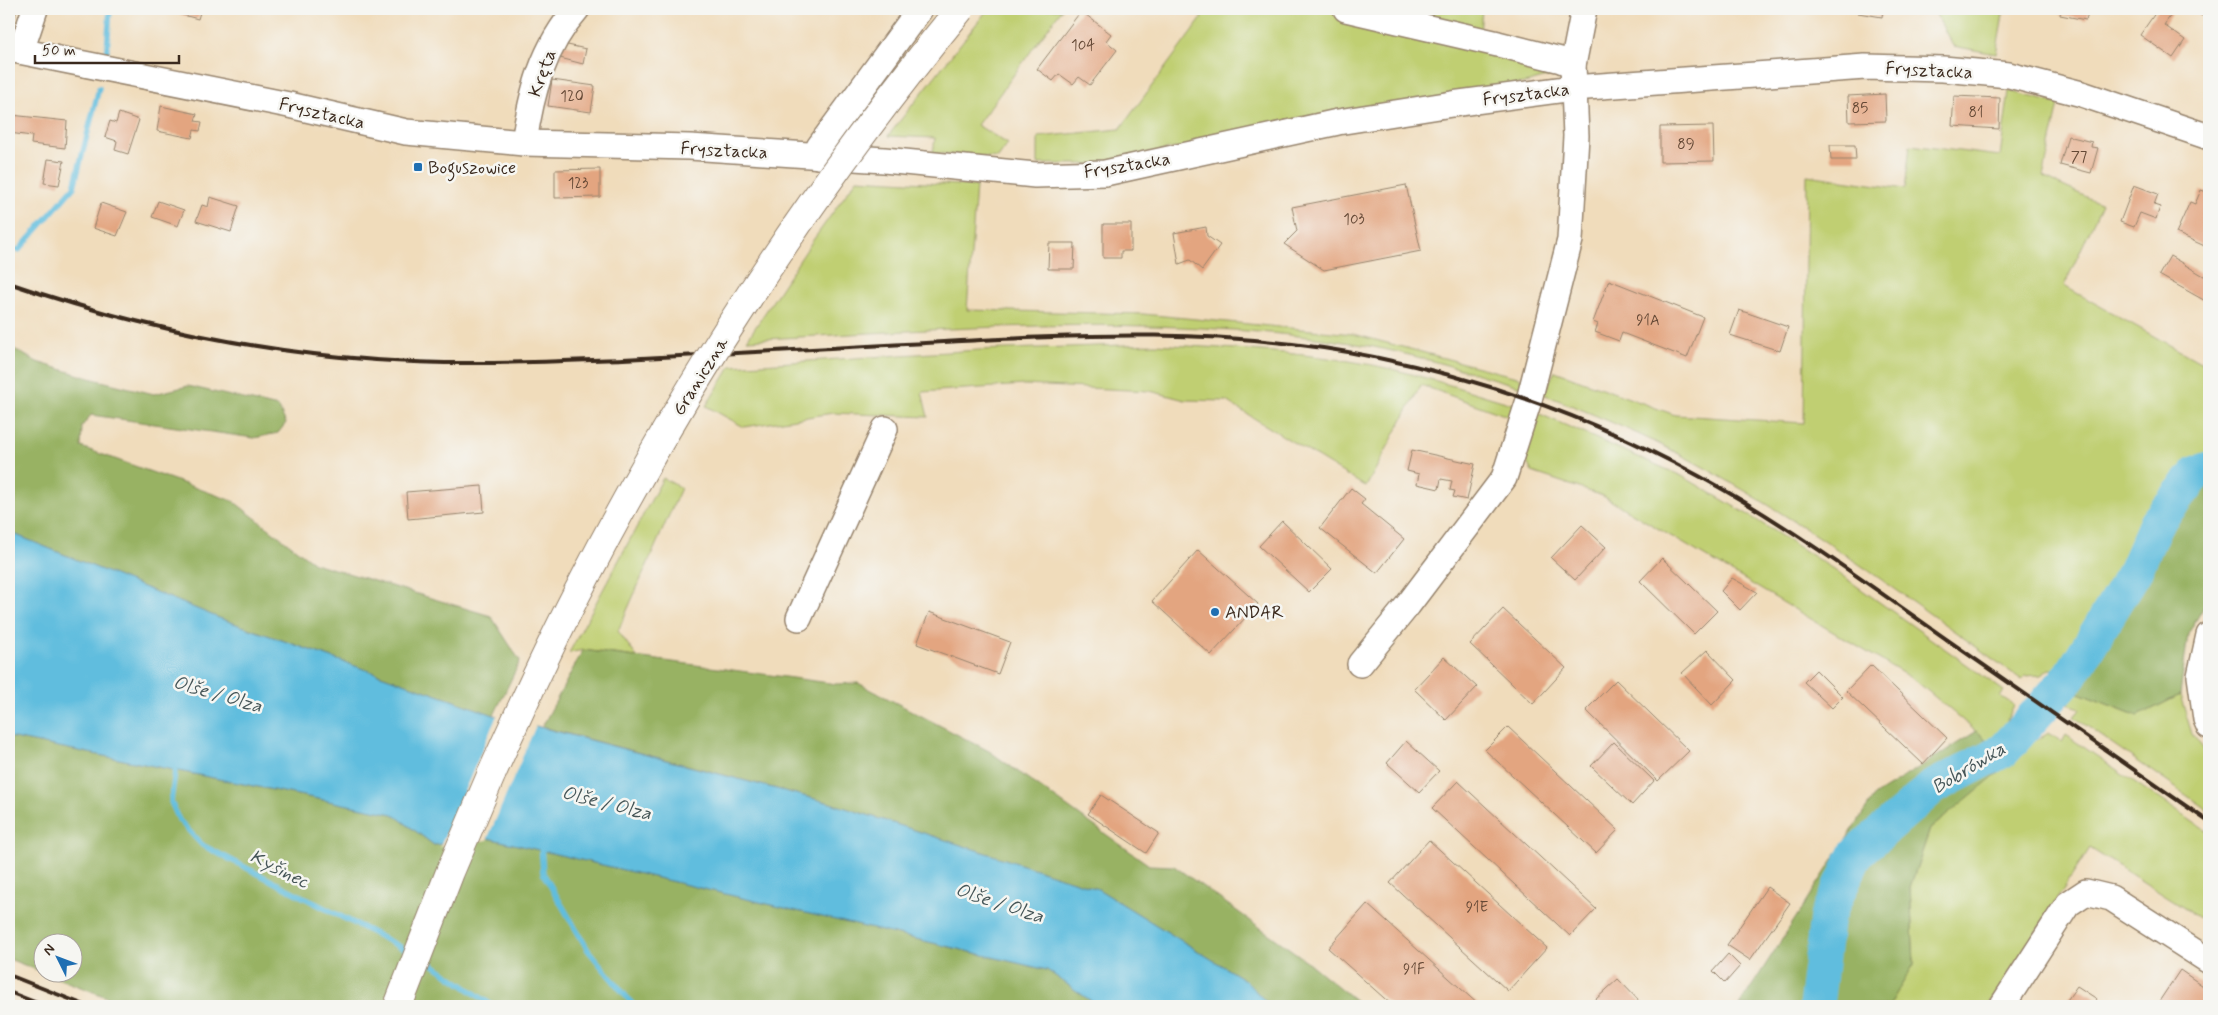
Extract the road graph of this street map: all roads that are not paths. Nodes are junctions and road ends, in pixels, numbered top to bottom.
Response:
1 (35, 9) edge
2 (577, 9) edge
3 (920, 9) edge
4 (960, 9) edge
5 (1346, 9) edge
6 (1584, 9) edge
7 (15, 50) edge
8 (1573, 77) junction
9 (2209, 138) edge
10 (524, 144) junction
11 (818, 156) junction
12 (885, 429) dead end
13 (799, 618) dead end
14 (2209, 635) edge
15 (1360, 664) dead end
16 (2209, 726) edge
17 (2209, 961) edge
18 (398, 1006) edge
19 (2002, 1006) edge

1 - 7 street
2 - 10 street, Kręta
3 - 11 street
4 - 18 main road, Graniczna, bridge
5 - 8 street
6 - 8 street
7 - 10 street, Frysztacka
8 - 9 street, Frysztacka
8 - 11 street, Frysztacka
8 - 15 street
10 - 11 street, Frysztacka
12 - 13 street
14 - 16 street
17 - 19 street

